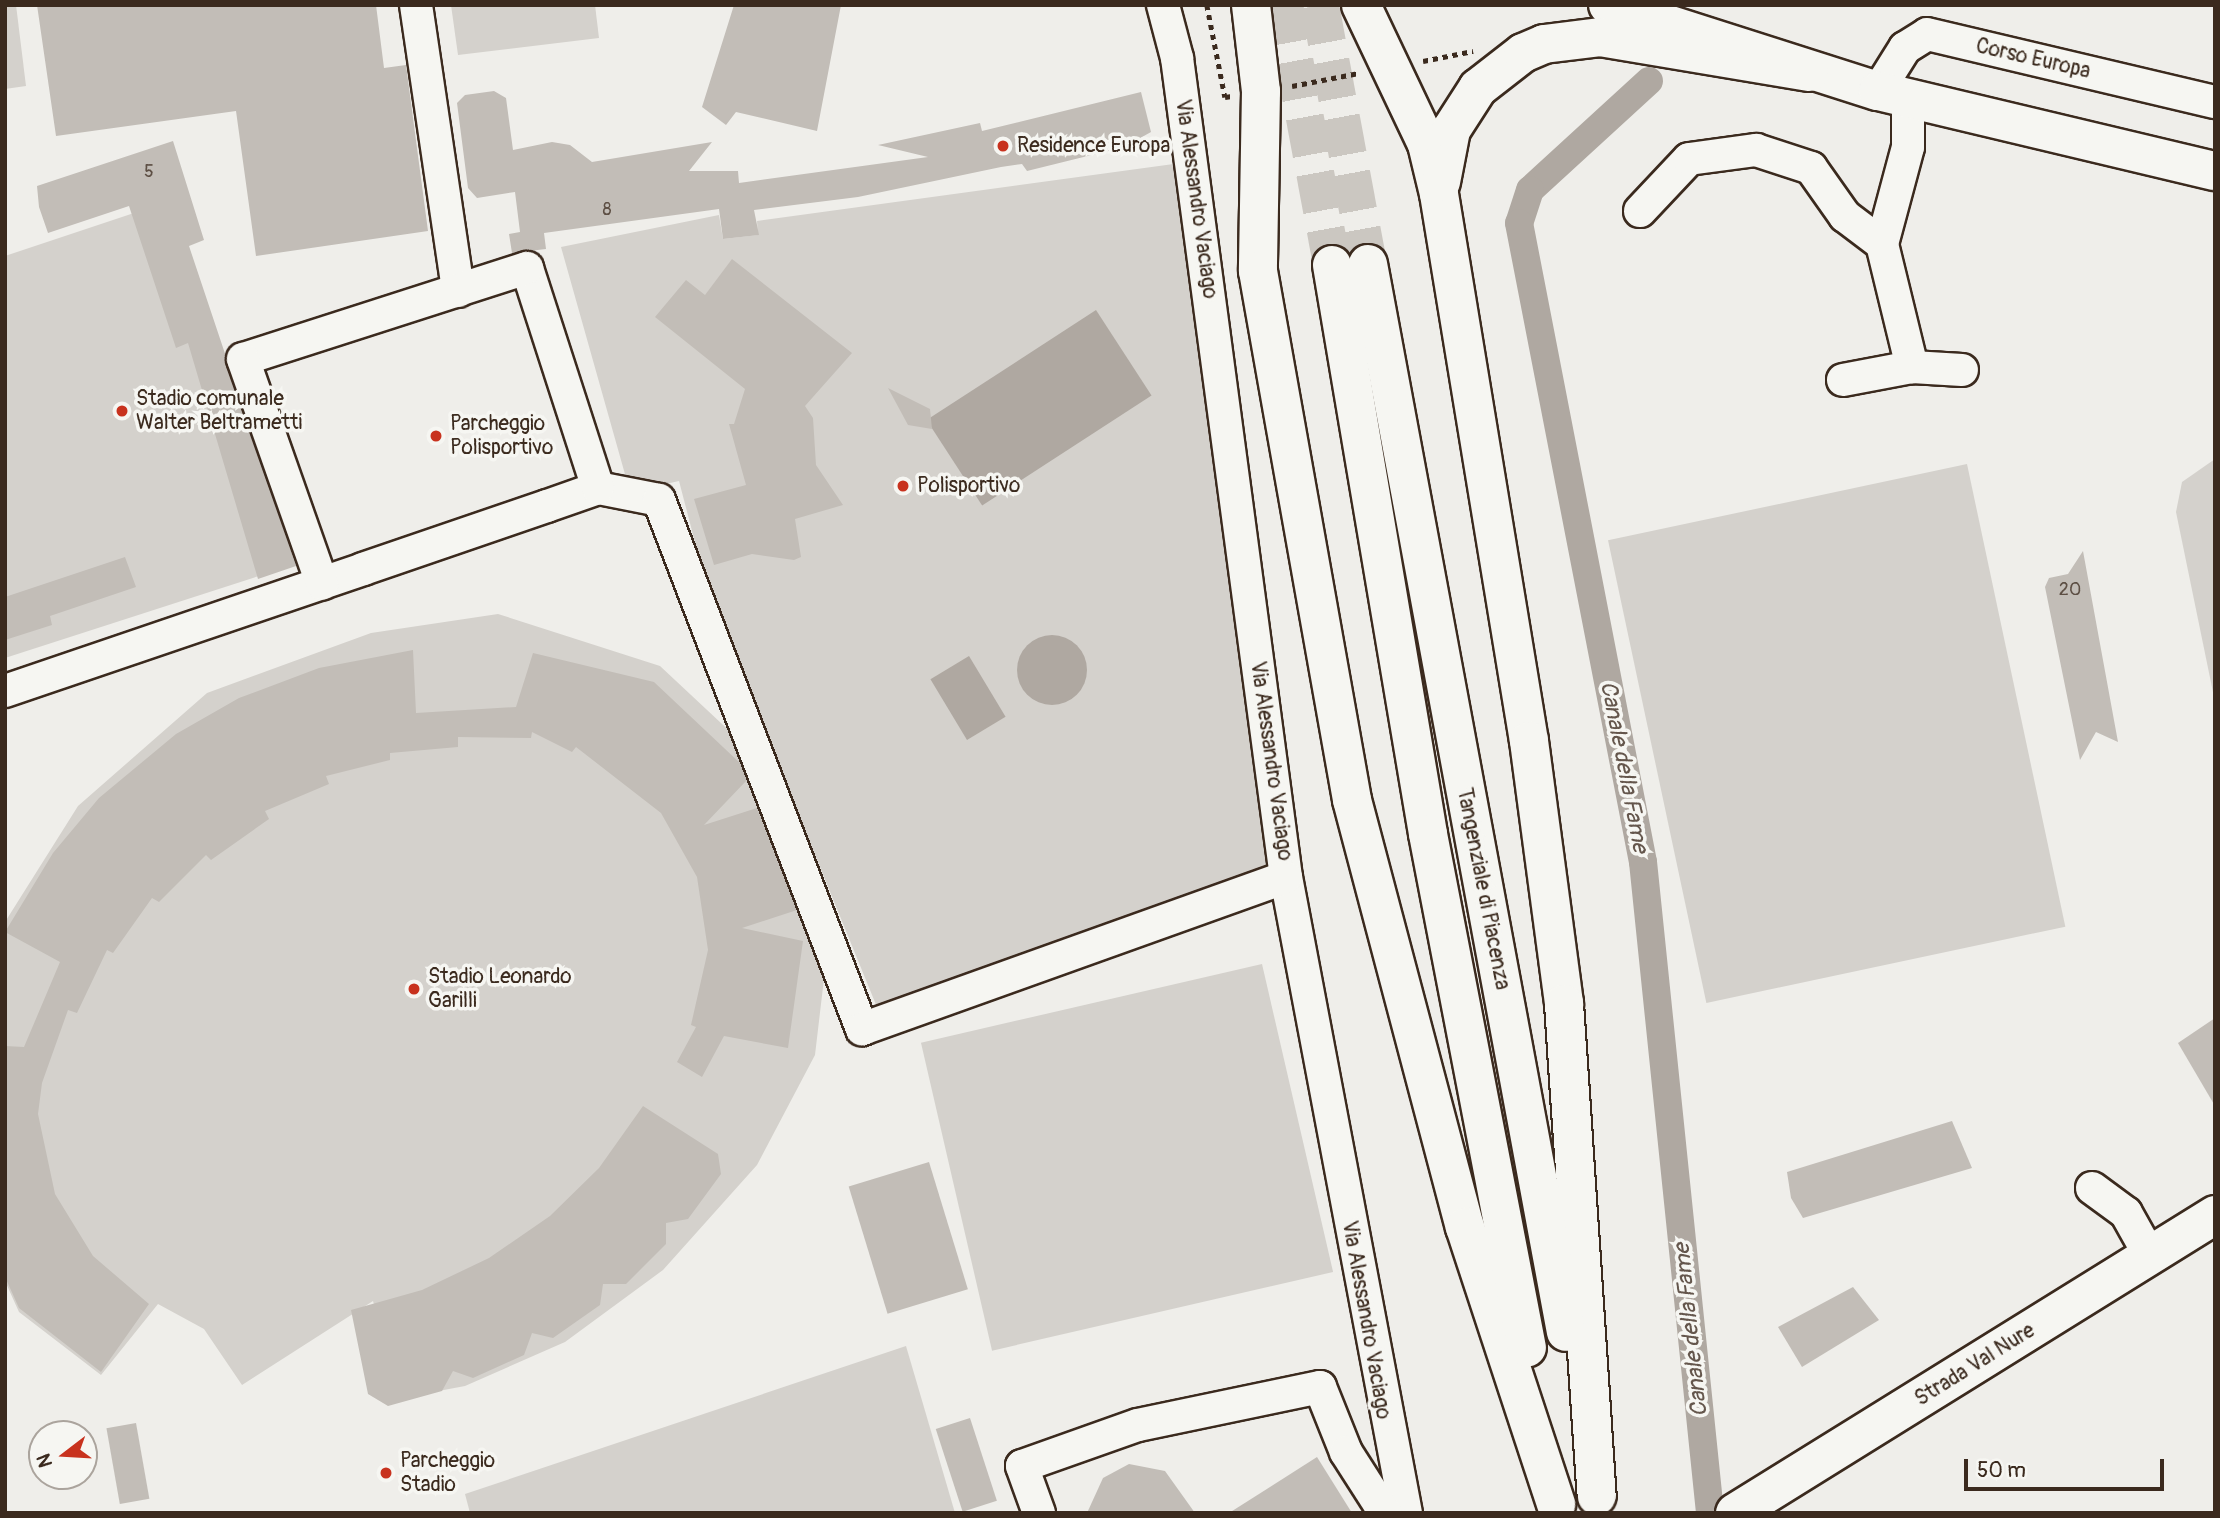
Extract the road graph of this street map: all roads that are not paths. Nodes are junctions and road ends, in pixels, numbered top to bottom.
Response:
1 (416, 5) edge
2 (1163, 5) edge
3 (1251, 5) edge
4 (1362, 5) edge
5 (1608, 5) edge
6 (1809, 72) junction
7 (1893, 95) junction
8 (2215, 102) edge
9 (2215, 171) edge
10 (1439, 194) junction
11 (1640, 211) dead end
12 (1882, 244) junction
13 (458, 291) junction
14 (1912, 367) junction
15 (1962, 370) dead end
16 (1843, 380) dead end
17 (598, 488) junction
18 (322, 583) junction
19 (5, 691) edge
20 (1286, 877) junction
21 (2092, 1188) dead end
22 (2215, 1215) edge
23 (2150, 1256) junction
24 (1598, 1504) edge
25 (1746, 1506) edge
26 (1557, 1508) edge
27 (1039, 1513) edge
28 (1385, 1513) edge
29 (1406, 1513) edge

1 - 13 street
2 - 20 street, Via Alessandro Vaciago
3 - 26 main road
4 - 10 main road
5 - 6 main road
6 - 7 main road
6 - 10 main road
7 - 8 street, Corso Europa
7 - 9 main road
7 - 12 street
10 - 24 main road
11 - 12 street
12 - 14 street
13 - 17 street
13 - 18 street
14 - 15 street
14 - 16 street
17 - 18 street
17 - 20 street
18 - 19 street
20 - 29 street, Via Alessandro Vaciago
21 - 23 street
22 - 23 main road, Strada Val Nure
23 - 25 main road, Strada Val Nure
24 - 26 main road, Tangenziale di Piacenza
27 - 28 street

